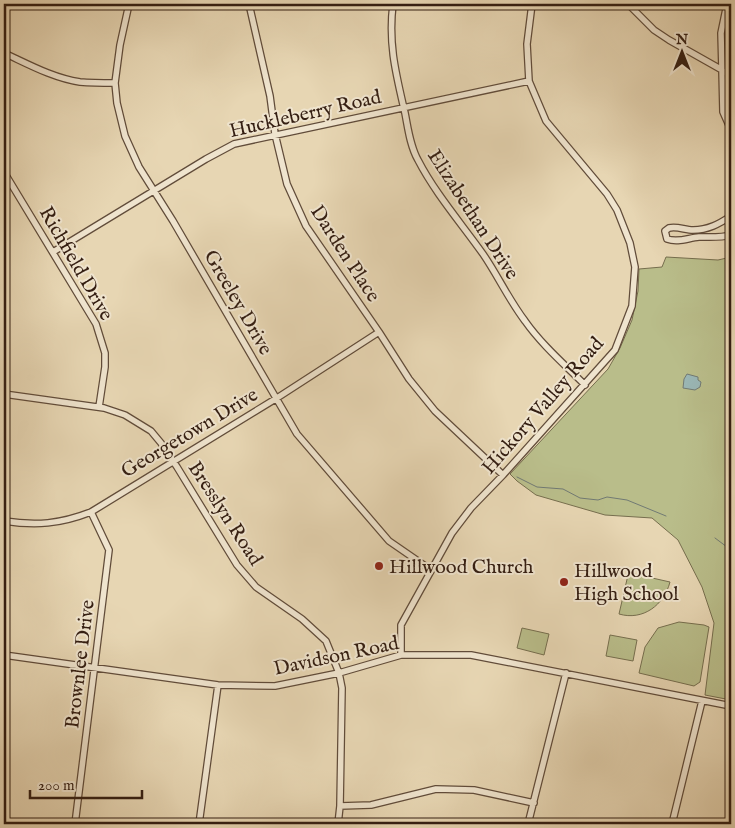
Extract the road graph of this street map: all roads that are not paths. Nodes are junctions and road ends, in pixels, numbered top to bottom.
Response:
1 (129, 4) edge
2 (249, 4) edge
3 (393, 4) edge
4 (532, 4) edge
5 (628, 4) edge
6 (727, 4) edge
7 (4, 53) edge
8 (722, 70) junction
9 (731, 75) edge
10 (529, 81) junction
11 (115, 83) junction
12 (404, 108) junction
13 (731, 130) edge
14 (275, 134) junction
15 (4, 172) edge
16 (153, 191) junction
17 (731, 216) edge
18 (716, 225) junction
19 (731, 235) edge
20 (720, 238) junction
21 (53, 252) junction
22 (380, 332) junction
23 (585, 385) junction
24 (4, 394) edge
25 (277, 398) junction
26 (99, 407) junction
27 (173, 462) junction
28 (503, 475) junction
29 (90, 512) junction
30 (4, 521) edge
31 (431, 570) junction
32 (4, 655) edge
33 (401, 656) junction
34 (94, 667) junction
35 (339, 673) junction
36 (566, 673) junction
37 (218, 686) junction
38 (702, 701) junction
39 (731, 706) edge
40 (534, 803) junction
41 (340, 806) junction
42 (75, 824) edge
43 (199, 824) edge
44 (338, 824) edge
45 (528, 824) edge
46 (672, 824) edge

1 - 11 street, Greeley Drive
2 - 14 street, Darden Place
3 - 12 street, Elizabethan Drive
4 - 10 street, Hickory Valley Road
5 - 8 street
6 - 8 street
7 - 11 street
8 - 9 street
8 - 13 street
10 - 12 street, Huckleberry Road
10 - 23 street, Hickory Valley Road
11 - 16 street, Greeley Drive
12 - 14 street, Huckleberry Road
12 - 23 street, Elizabethan Drive
14 - 16 street, Huckleberry Road
14 - 22 street, Darden Place
15 - 21 street, Richfield Drive
16 - 21 street, Huckleberry Road
16 - 25 street, Greeley Drive
17 - 18 street
18 - 20 street
18 - 20 street
19 - 20 street
21 - 26 street, Richfield Drive
22 - 25 street, Georgetown Drive
22 - 28 street, Darden Place
23 - 28 street, Hickory Valley Road
24 - 26 street, Bresslyn Road
25 - 27 street, Georgetown Drive
25 - 31 street, Greeley Drive
26 - 27 street, Bresslyn Road
27 - 29 street, Georgetown Drive
27 - 35 street, Bresslyn Road
28 - 31 street, Hickory Valley Road
29 - 30 street, Georgetown Drive
29 - 34 street, Brownlee Drive
31 - 33 street, Hickory Valley Road
32 - 34 street, Davidson Road
33 - 35 street, Davidson Road
33 - 36 street, Davidson Road
34 - 37 street, Davidson Road
34 - 42 street, Brownlee Drive
35 - 37 street, Davidson Road
35 - 41 street, Bresslyn Road
36 - 38 street, Davidson Road
36 - 40 street
37 - 43 street
38 - 39 street, Davidson Road
38 - 46 street
40 - 41 street
40 - 45 street
41 - 44 street, Bresslyn Road

